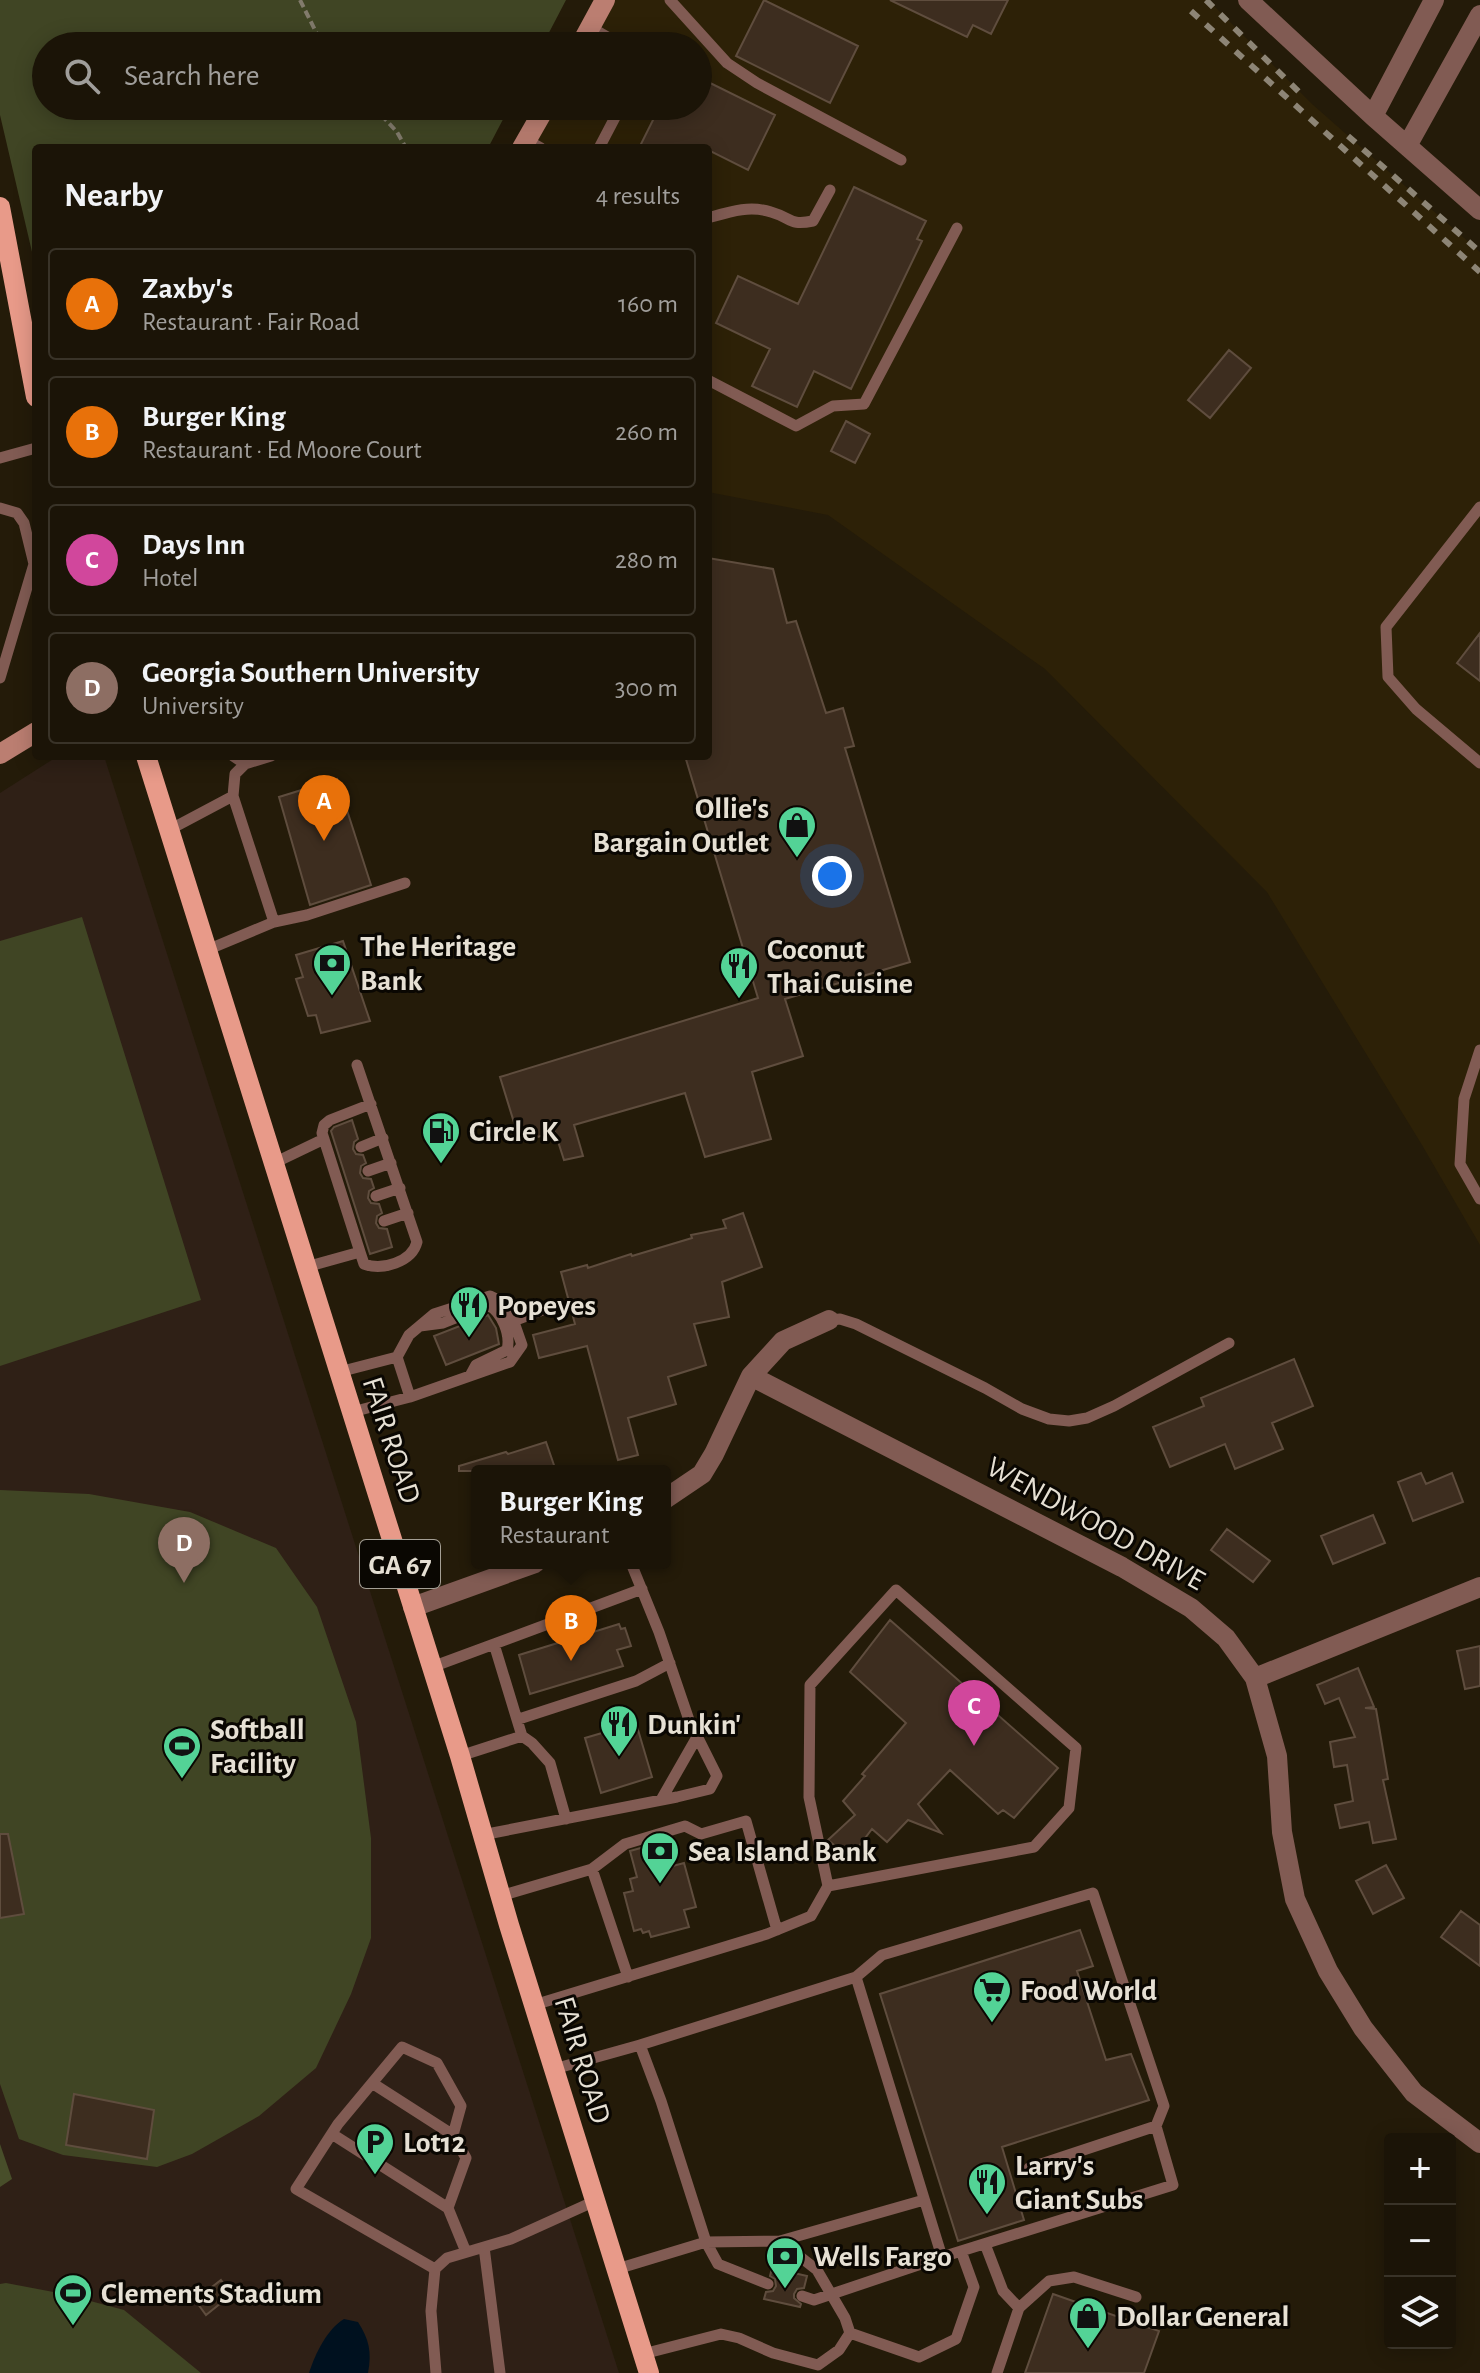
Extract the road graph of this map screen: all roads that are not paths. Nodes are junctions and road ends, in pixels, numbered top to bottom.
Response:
1 (605, 0) edge
2 (670, 0) edge
3 (1248, 0) edge
4 (1434, 0) edge
5 (1480, 15) edge
6 (590, 27) junction
7 (587, 32) edge
8 (599, 32) edge
9 (699, 32) edge
10 (712, 46) edge
11 (1373, 116) junction
12 (540, 120) edge
13 (614, 120) edge
14 (530, 144) edge
15 (601, 144) edge
16 (1407, 146) junction
17 (901, 160) dead end
18 (830, 190) dead end
19 (0, 207) edge
20 (1480, 210) edge
21 (712, 217) edge
22 (957, 228) dead end
23 (32, 376) edge
24 (712, 382) edge
25 (32, 449) edge
26 (0, 458) edge
27 (1480, 507) edge
28 (0, 508) edge
29 (32, 556) edge
30 (32, 571) edge
31 (0, 678) edge
32 (32, 734) edge
33 (0, 754) edge
34 (147, 760) edge
35 (239, 760) edge
36 (258, 760) edge
37 (1480, 763) edge
38 (245, 764) junction
39 (233, 796) junction
40 (169, 830) junction
41 (405, 883) dead end
42 (274, 922) junction
43 (207, 950) junction
44 (1480, 1050) edge
45 (357, 1065) dead end
46 (371, 1104) junction
47 (383, 1138) junction
48 (324, 1139) junction
49 (361, 1147) dead end
50 (274, 1163) junction
51 (391, 1163) junction
52 (368, 1171) dead end
53 (400, 1188) junction
54 (376, 1196) dead end
55 (1480, 1199) edge
56 (408, 1213) junction
57 (384, 1221) dead end
58 (360, 1252) junction
59 (306, 1267) junction
60 (545, 1309) dead end
61 (829, 1320) joint
62 (513, 1321) junction
63 (419, 1326) junction
64 (1229, 1343) dead end
65 (397, 1357) junction
66 (339, 1372) junction
67 (470, 1376) junction
68 (751, 1376) junction
69 (410, 1397) junction
70 (352, 1412) junction
71 (671, 1495) edge
72 (518, 1569) edge
73 (634, 1569) edge
74 (1480, 1587) edge
75 (642, 1589) junction
76 (413, 1607) junction
77 (494, 1644) junction
78 (670, 1663) junction
79 (432, 1667) junction
80 (1255, 1678) junction
81 (519, 1719) junction
82 (522, 1736) junction
83 (697, 1737) junction
84 (460, 1756) junction
85 (661, 1800) junction
86 (566, 1819) junction
87 (482, 1835) junction
88 (592, 1869) junction
89 (828, 1886) junction
90 (500, 1896) junction
91 (777, 1930) junction
92 (628, 1977) junction
93 (856, 1977) junction
94 (534, 2005) junction
95 (640, 2045) junction
96 (554, 2069) junction
97 (372, 2083) junction
98 (1156, 2126) junction
99 (332, 2134) junction
100 (453, 2135) junction
101 (1480, 2143) edge
102 (1029, 2168) dead end
103 (924, 2200) junction
104 (595, 2201) junction
105 (448, 2208) junction
106 (780, 2241) junction
107 (706, 2242) junction
108 (985, 2244) junction
109 (484, 2247) junction
110 (961, 2251) junction
111 (466, 2252) junction
112 (942, 2257) junction
113 (435, 2269) junction
114 (617, 2269) junction
115 (768, 2284) dead end
116 (831, 2294) junction
117 (802, 2296) dead end
118 (1136, 2297) dead end
119 (1019, 2308) junction
120 (850, 2333) junction
121 (646, 2363) edge
122 (436, 2373) edge
123 (500, 2373) edge
124 (997, 2373) edge

1 - 6 street
2 - 9 lane
3 - 11 street
4 - 11 street
5 - 16 street
6 - 7 street
6 - 8 lane
10 - 17 lane
11 - 16 street
12 - 14 street
13 - 15 lane
16 - 20 street
18 - 21 lane
19 - 23 main road
22 - 24 lane
25 - 26 lane
27 - 37 lane
28 - 29 lane
30 - 31 lane
32 - 33 street
34 - 40 main road, FAIR ROAD / GA 67
35 - 38 lane
36 - 38 lane
38 - 39 lane
39 - 40 lane
39 - 42 lane
40 - 43 main road, FAIR ROAD / GA 67
41 - 42 lane
42 - 43 lane
43 - 50 main road, FAIR ROAD / GA 67
44 - 55 lane
45 - 46 lane
46 - 47 lane
46 - 48 lane
47 - 49 lane
47 - 51 lane
48 - 50 lane
48 - 58 lane
50 - 59 main road, FAIR ROAD / GA 67
51 - 52 lane
51 - 53 lane
53 - 54 lane
53 - 56 lane
56 - 57 lane
56 - 58 lane
58 - 59 lane
59 - 66 main road, FAIR ROAD / GA 67
60 - 62 lane
61 - 64 lane
61 - 68 street
62 - 63 lane
62 - 67 lane
63 - 65 lane
63 - 67 lane
65 - 66 lane
65 - 69 lane
66 - 70 main road, FAIR ROAD / GA 67
67 - 69 lane
68 - 71 street
68 - 80 street, WENDWOOD DRIVE
69 - 70 lane
70 - 76 main road, FAIR ROAD / GA 67
72 - 76 street
73 - 75 lane
74 - 80 street
75 - 77 lane
75 - 78 lane
76 - 79 main road, FAIR ROAD / GA 67
77 - 79 lane
77 - 81 lane
78 - 81 lane
78 - 83 lane
79 - 84 main road, FAIR ROAD / GA 67
80 - 101 street, WENDWOOD DRIVE
81 - 82 lane
82 - 84 lane
82 - 86 lane
83 - 85 lane
83 - 85 lane
84 - 87 main road, FAIR ROAD / GA 67
85 - 86 lane
86 - 87 lane
87 - 90 main road, FAIR ROAD / GA 67
88 - 90 lane
88 - 91 lane
88 - 92 lane
89 - 89 lane
89 - 91 lane
90 - 94 main road, FAIR ROAD / GA 67
91 - 92 lane
92 - 94 lane
93 - 95 lane
93 - 98 lane
93 - 103 lane
94 - 96 main road, FAIR ROAD / GA 67
95 - 96 lane
95 - 107 lane
96 - 104 main road, FAIR ROAD / GA 67
97 - 99 lane
97 - 100 lane
97 - 100 lane
98 - 102 lane
98 - 108 lane
99 - 105 lane
99 - 113 lane
100 - 105 lane
103 - 106 lane
103 - 112 lane
104 - 109 lane
104 - 114 main road, FAIR ROAD / GA 67
105 - 111 lane
106 - 107 lane
106 - 116 lane
107 - 114 lane
107 - 115 lane
108 - 110 lane
108 - 119 lane
109 - 111 lane
109 - 123 lane
110 - 112 lane
110 - 120 lane
111 - 113 lane
112 - 116 lane
113 - 122 lane
114 - 121 main road, FAIR ROAD / GA 67
116 - 117 lane
116 - 120 lane
118 - 119 lane
119 - 124 lane
120 - 121 lane

